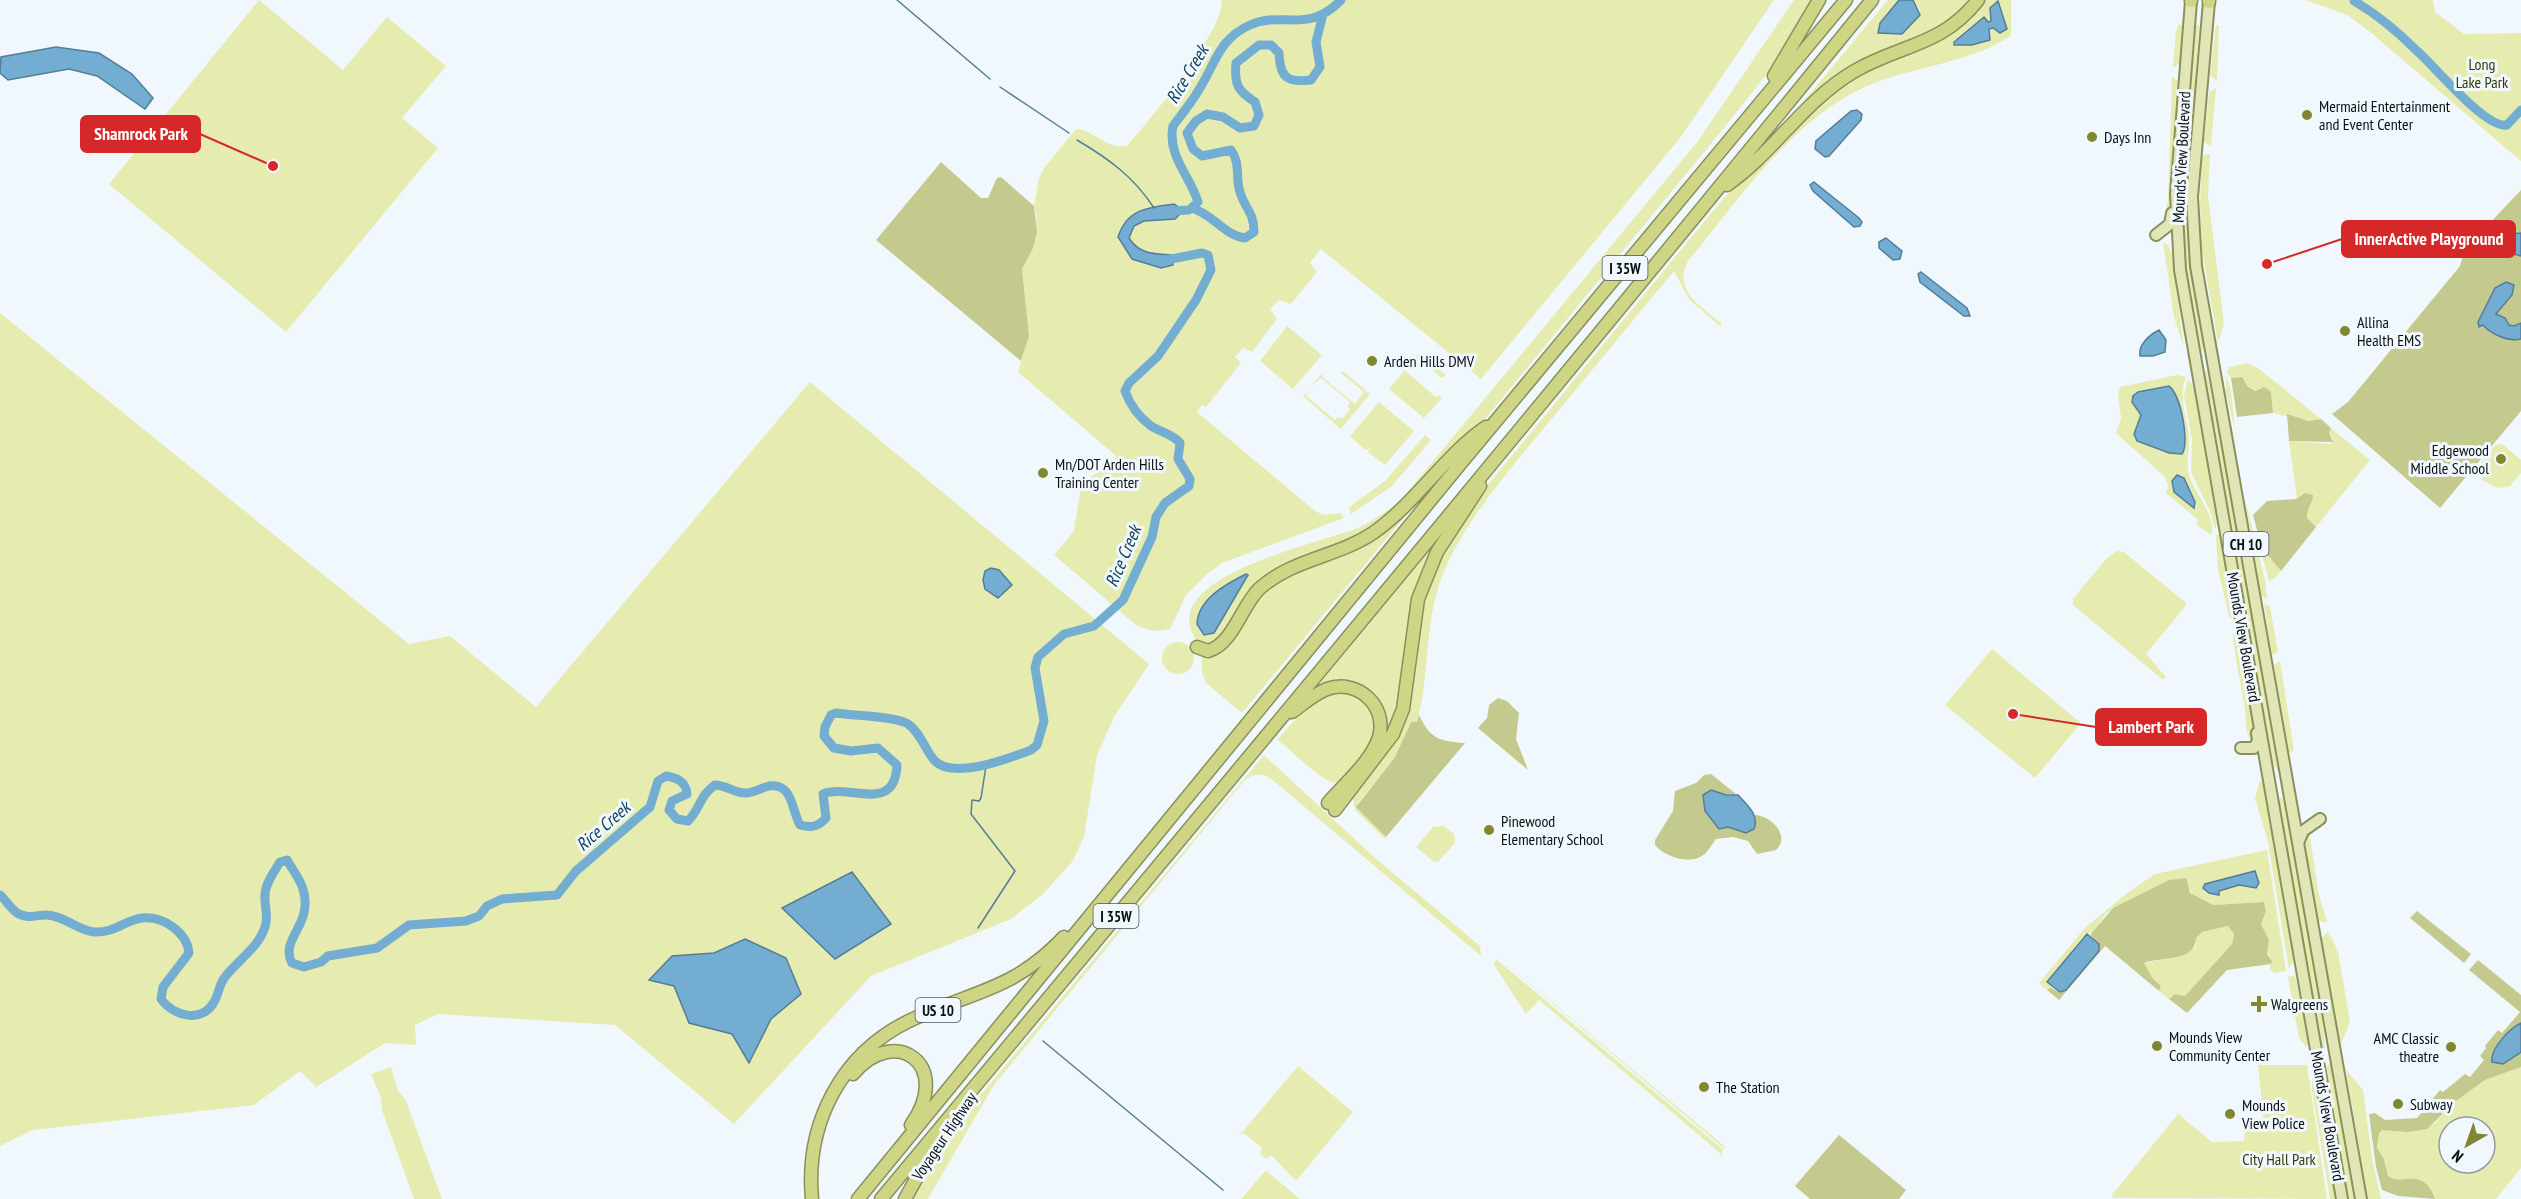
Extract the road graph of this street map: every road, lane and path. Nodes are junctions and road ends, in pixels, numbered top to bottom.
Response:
1 (1819, 0) edge
2 (1846, 0) edge
3 (1872, 0) edge
4 (1978, 0) edge
5 (2191, 1) edge
6 (2209, 1) edge
7 (1748, 118) junction
8 (2177, 171) junction
9 (1714, 194) junction
10 (2180, 270) junction
11 (1528, 416) junction
12 (1499, 417) junction
13 (1197, 647) dead end
14 (2256, 705) junction
15 (1279, 721) junction
16 (2241, 748) dead end
17 (2320, 819) dead end
18 (2298, 844) junction
19 (1133, 864) junction
20 (986, 1074) junction
21 (904, 1144) junction
22 (812, 1199) edge
23 (819, 1199) edge
24 (858, 1199) edge
25 (881, 1199) edge
26 (905, 1199) edge
27 (2342, 1199) edge
28 (2361, 1199) edge

1 - 7 highway
2 - 7 highway, I 35W
3 - 9 highway, I 35W
4 - 9 highway
5 - 8 main road, Mounds View Boulevard / CH 10
6 - 18 main road, Mounds View Boulevard / CH 10
7 - 12 highway, I 35W
8 - 10 main road, Mounds View Boulevard / CH 10
8 - 10 main road
9 - 11 highway, I 35W
10 - 14 main road, Mounds View Boulevard / CH 10
11 - 15 highway, I 35W
11 - 15 highway
12 - 13 highway
12 - 19 highway, I 35W
14 - 16 main road
14 - 27 main road, Mounds View Boulevard / CH 10
15 - 20 highway, I 35W
17 - 18 main road
18 - 28 main road, Mounds View Boulevard / CH 10
19 - 21 highway, I 35W
19 - 22 highway, US 10
20 - 25 highway, I 35W
20 - 26 highway, Voyageur Highway
21 - 23 highway
21 - 24 highway, I 35W

